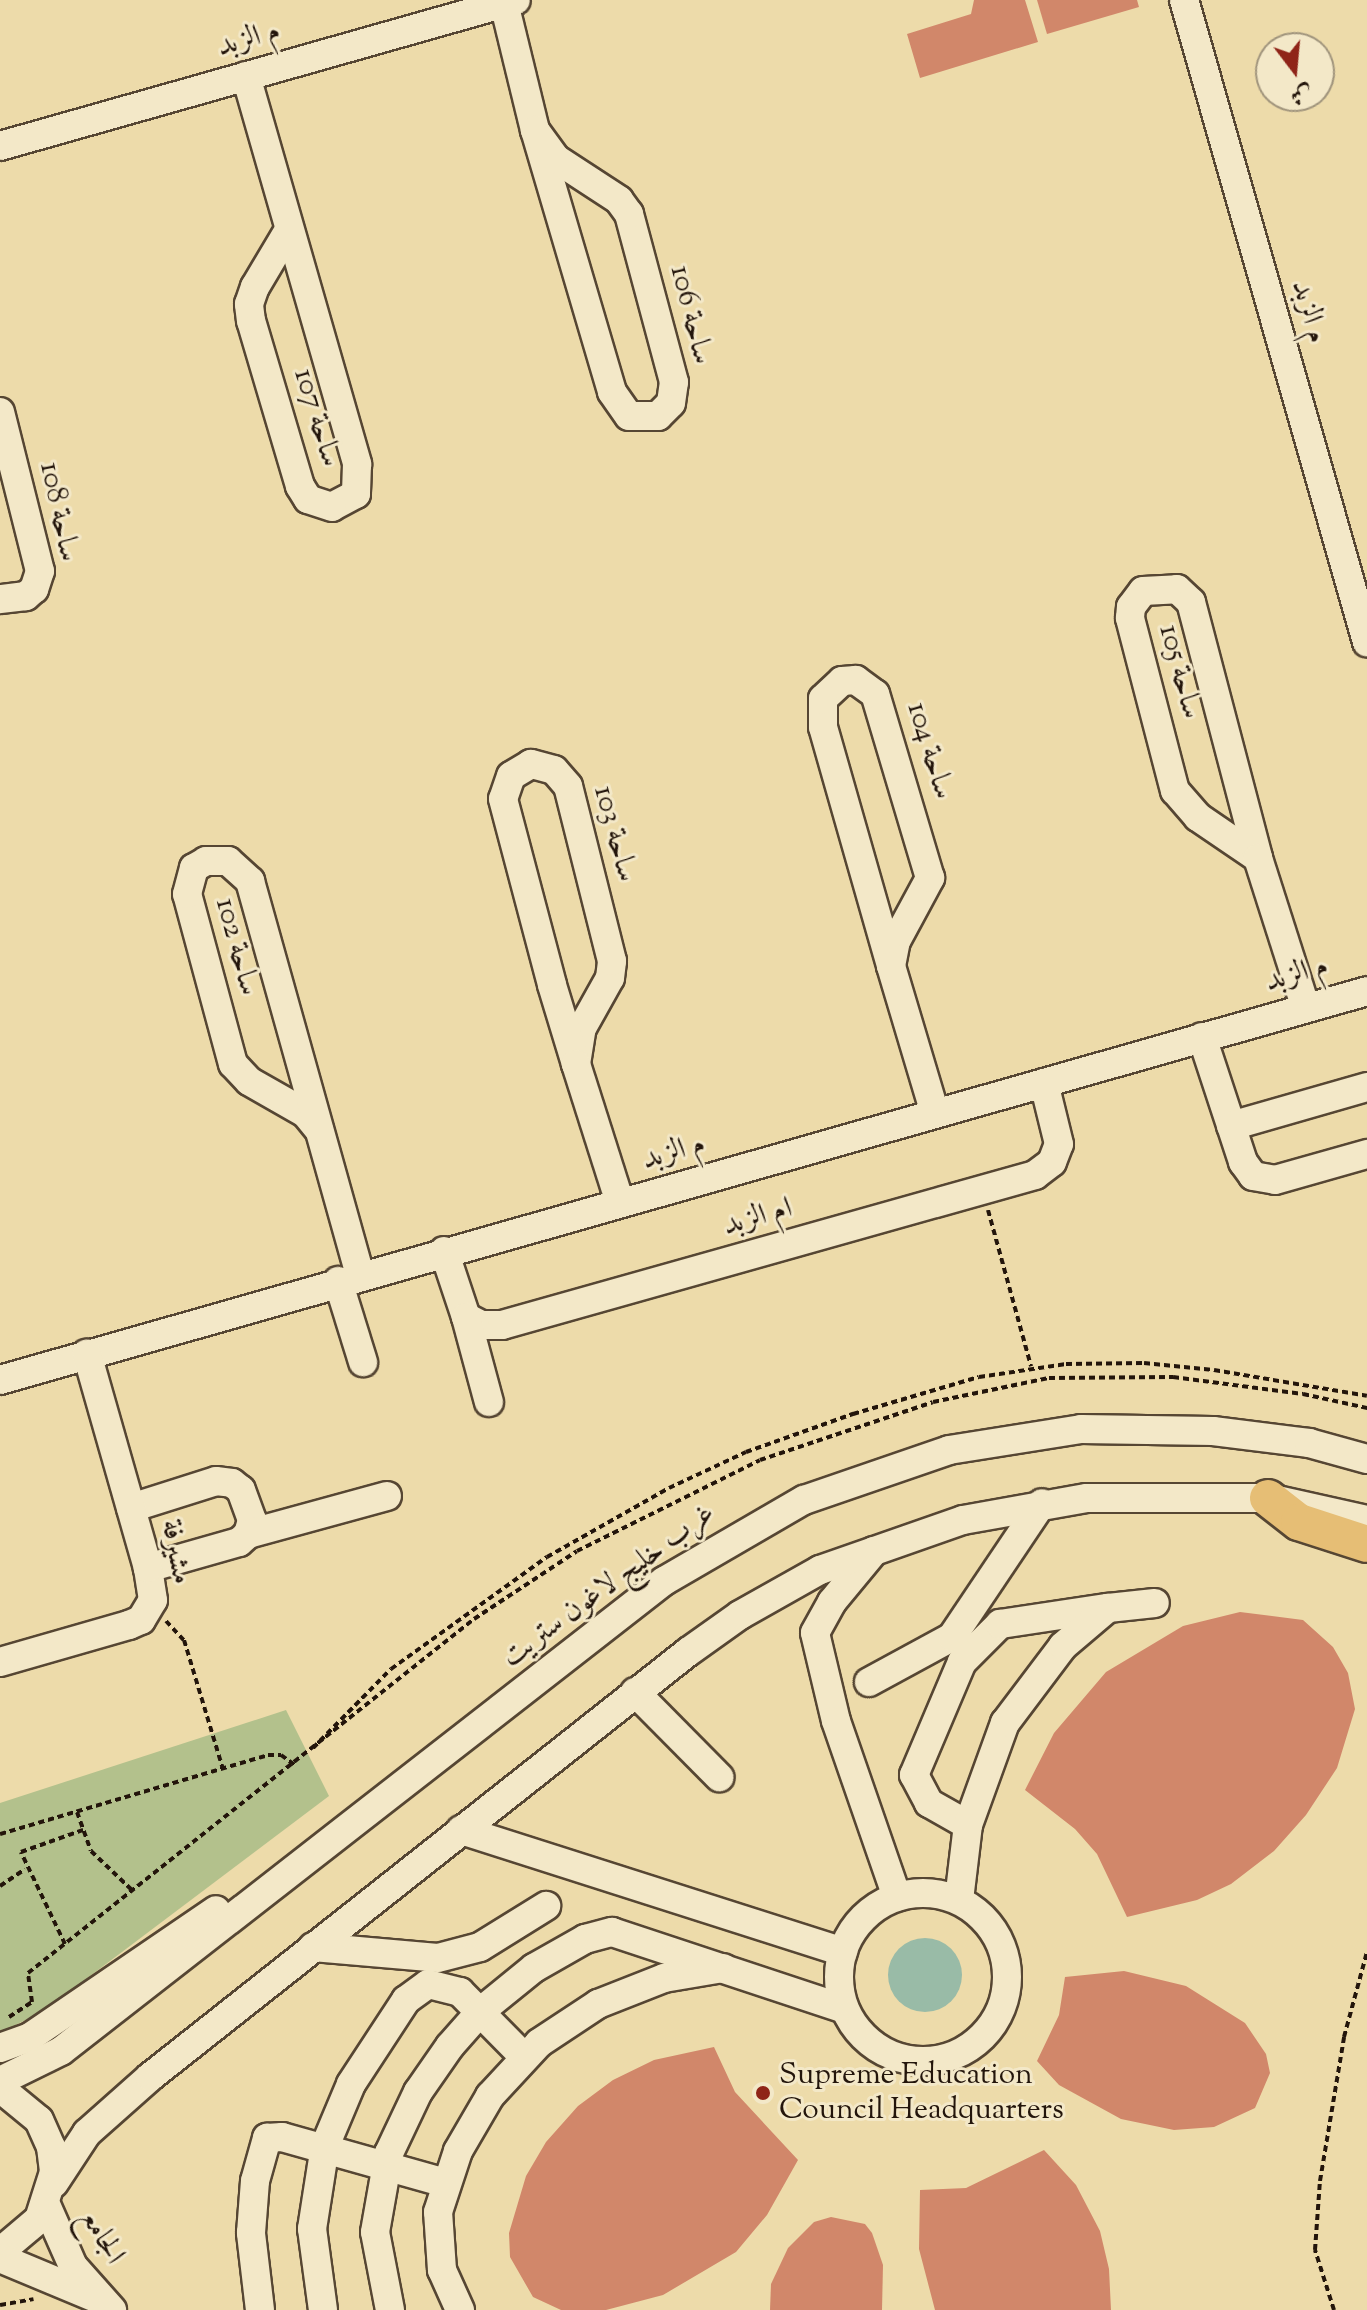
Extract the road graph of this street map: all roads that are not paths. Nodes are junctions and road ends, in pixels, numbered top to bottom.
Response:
1 (1184, 0) edge
2 (510, 2) edge
3 (246, 76) junction
4 (535, 130) junction
5 (0, 146) edge
6 (287, 233) junction
7 (0, 412) edge
8 (0, 599) edge
9 (1367, 642) edge
10 (1258, 858) junction
11 (891, 966) junction
12 (1367, 991) edge
13 (1306, 1008) junction
14 (1202, 1037) junction
15 (576, 1064) junction
16 (1044, 1083) junction
17 (1367, 1087) edge
18 (935, 1114) junction
19 (1231, 1126) junction
20 (319, 1130) junction
21 (1367, 1154) edge
22 (620, 1203) junction
23 (444, 1251) junction
24 (349, 1277) junction
25 (466, 1317) junction
26 (87, 1354) junction
27 (363, 1362) dead end
28 (0, 1380) edge
29 (489, 1402) dead end
30 (1367, 1459) edge
31 (387, 1496) dead end
32 (1268, 1498) junction
33 (1042, 1503) junction
34 (131, 1508) junction
35 (1367, 1520) edge
36 (248, 1534) junction
37 (1367, 1544) edge
38 (878, 1546) junction
39 (148, 1568) junction
40 (1155, 1603) dead end
41 (1108, 1608) junction
42 (1035, 1617) junction
43 (1063, 1646) junction
44 (0, 1662) edge
45 (869, 1682) dead end
46 (635, 1692) junction
47 (719, 1777) dead end
48 (968, 1825) junction
49 (461, 1830) junction
50 (274, 1883) junction
51 (897, 1897) junction
52 (959, 1900) junction
53 (546, 1906) dead end
54 (313, 1947) junction
55 (843, 1952) junction
56 (727, 1967) junction
57 (845, 2009) junction
58 (481, 2011) junction
59 (0, 2048) edge
60 (524, 2057) junction
61 (0, 2081) edge
62 (0, 2088) edge
63 (325, 2149) junction
64 (385, 2165) junction
65 (446, 2183) junction
66 (50, 2195) junction
67 (0, 2252) edge
68 (0, 2258) edge
69 (106, 2305) edge
70 (260, 2310) edge
71 (323, 2310) edge
72 (390, 2310) edge
73 (460, 2310) edge

1 - 9 street, م الزبد
2 - 3 street, م الزبد
2 - 4 street, ساحة 106
3 - 5 street, م الزبد
3 - 6 street, ساحة 107
4 - 4 street, ساحة 106
6 - 6 street, ساحة 107
7 - 8 street, ساحة 108
10 - 10 street, ساحة 105
10 - 13 street, ساحة 105
11 - 11 street, ساحة 104
11 - 18 street, ساحة 104
12 - 13 street, م الزبد
13 - 14 street, م الزبد
14 - 16 street, م الزبد
14 - 19 street
15 - 15 street, ساحة 103
15 - 22 street, ساحة 103
16 - 18 street, م الزبد
16 - 25 street, ام الزبد
17 - 19 street
18 - 22 street, م الزبد
19 - 21 street
20 - 20 street, ساحة 102
20 - 24 street, ساحة 102
22 - 23 street, م الزبد
23 - 24 street, م الزبد
23 - 25 street
24 - 26 street, م الزبد
24 - 27 street, ساحة 102
25 - 29 street
26 - 28 street, م الزبد
26 - 34 street, مشيرفة
30 - 50 street, غرب خليج لاغون ستريت
31 - 36 street
32 - 33 street
32 - 35 street
32 - 37 main road
33 - 38 street
33 - 45 street
34 - 36 street
34 - 39 street, مشيرفة
36 - 39 street
38 - 46 street
38 - 51 street
39 - 44 street, مشيرفة
40 - 41 street
41 - 42 street
41 - 43 street
42 - 43 street
42 - 48 street
43 - 48 street
46 - 47 street
46 - 49 street
48 - 52 street
49 - 54 street
49 - 55 street
50 - 59 street
50 - 61 street, غرب خليج لاغون ستريت
51 - 52 street
51 - 55 street
52 - 57 street
53 - 54 street
54 - 66 street
55 - 57 street
56 - 57 street
56 - 58 street
56 - 60 street
58 - 60 street
58 - 63 street
58 - 64 street
60 - 65 street
62 - 66 street, الجامع
63 - 64 street
63 - 70 street
63 - 71 street
64 - 65 street
64 - 72 street
65 - 73 street
66 - 67 street
66 - 69 street, الجامع
68 - 69 street, الجامع

